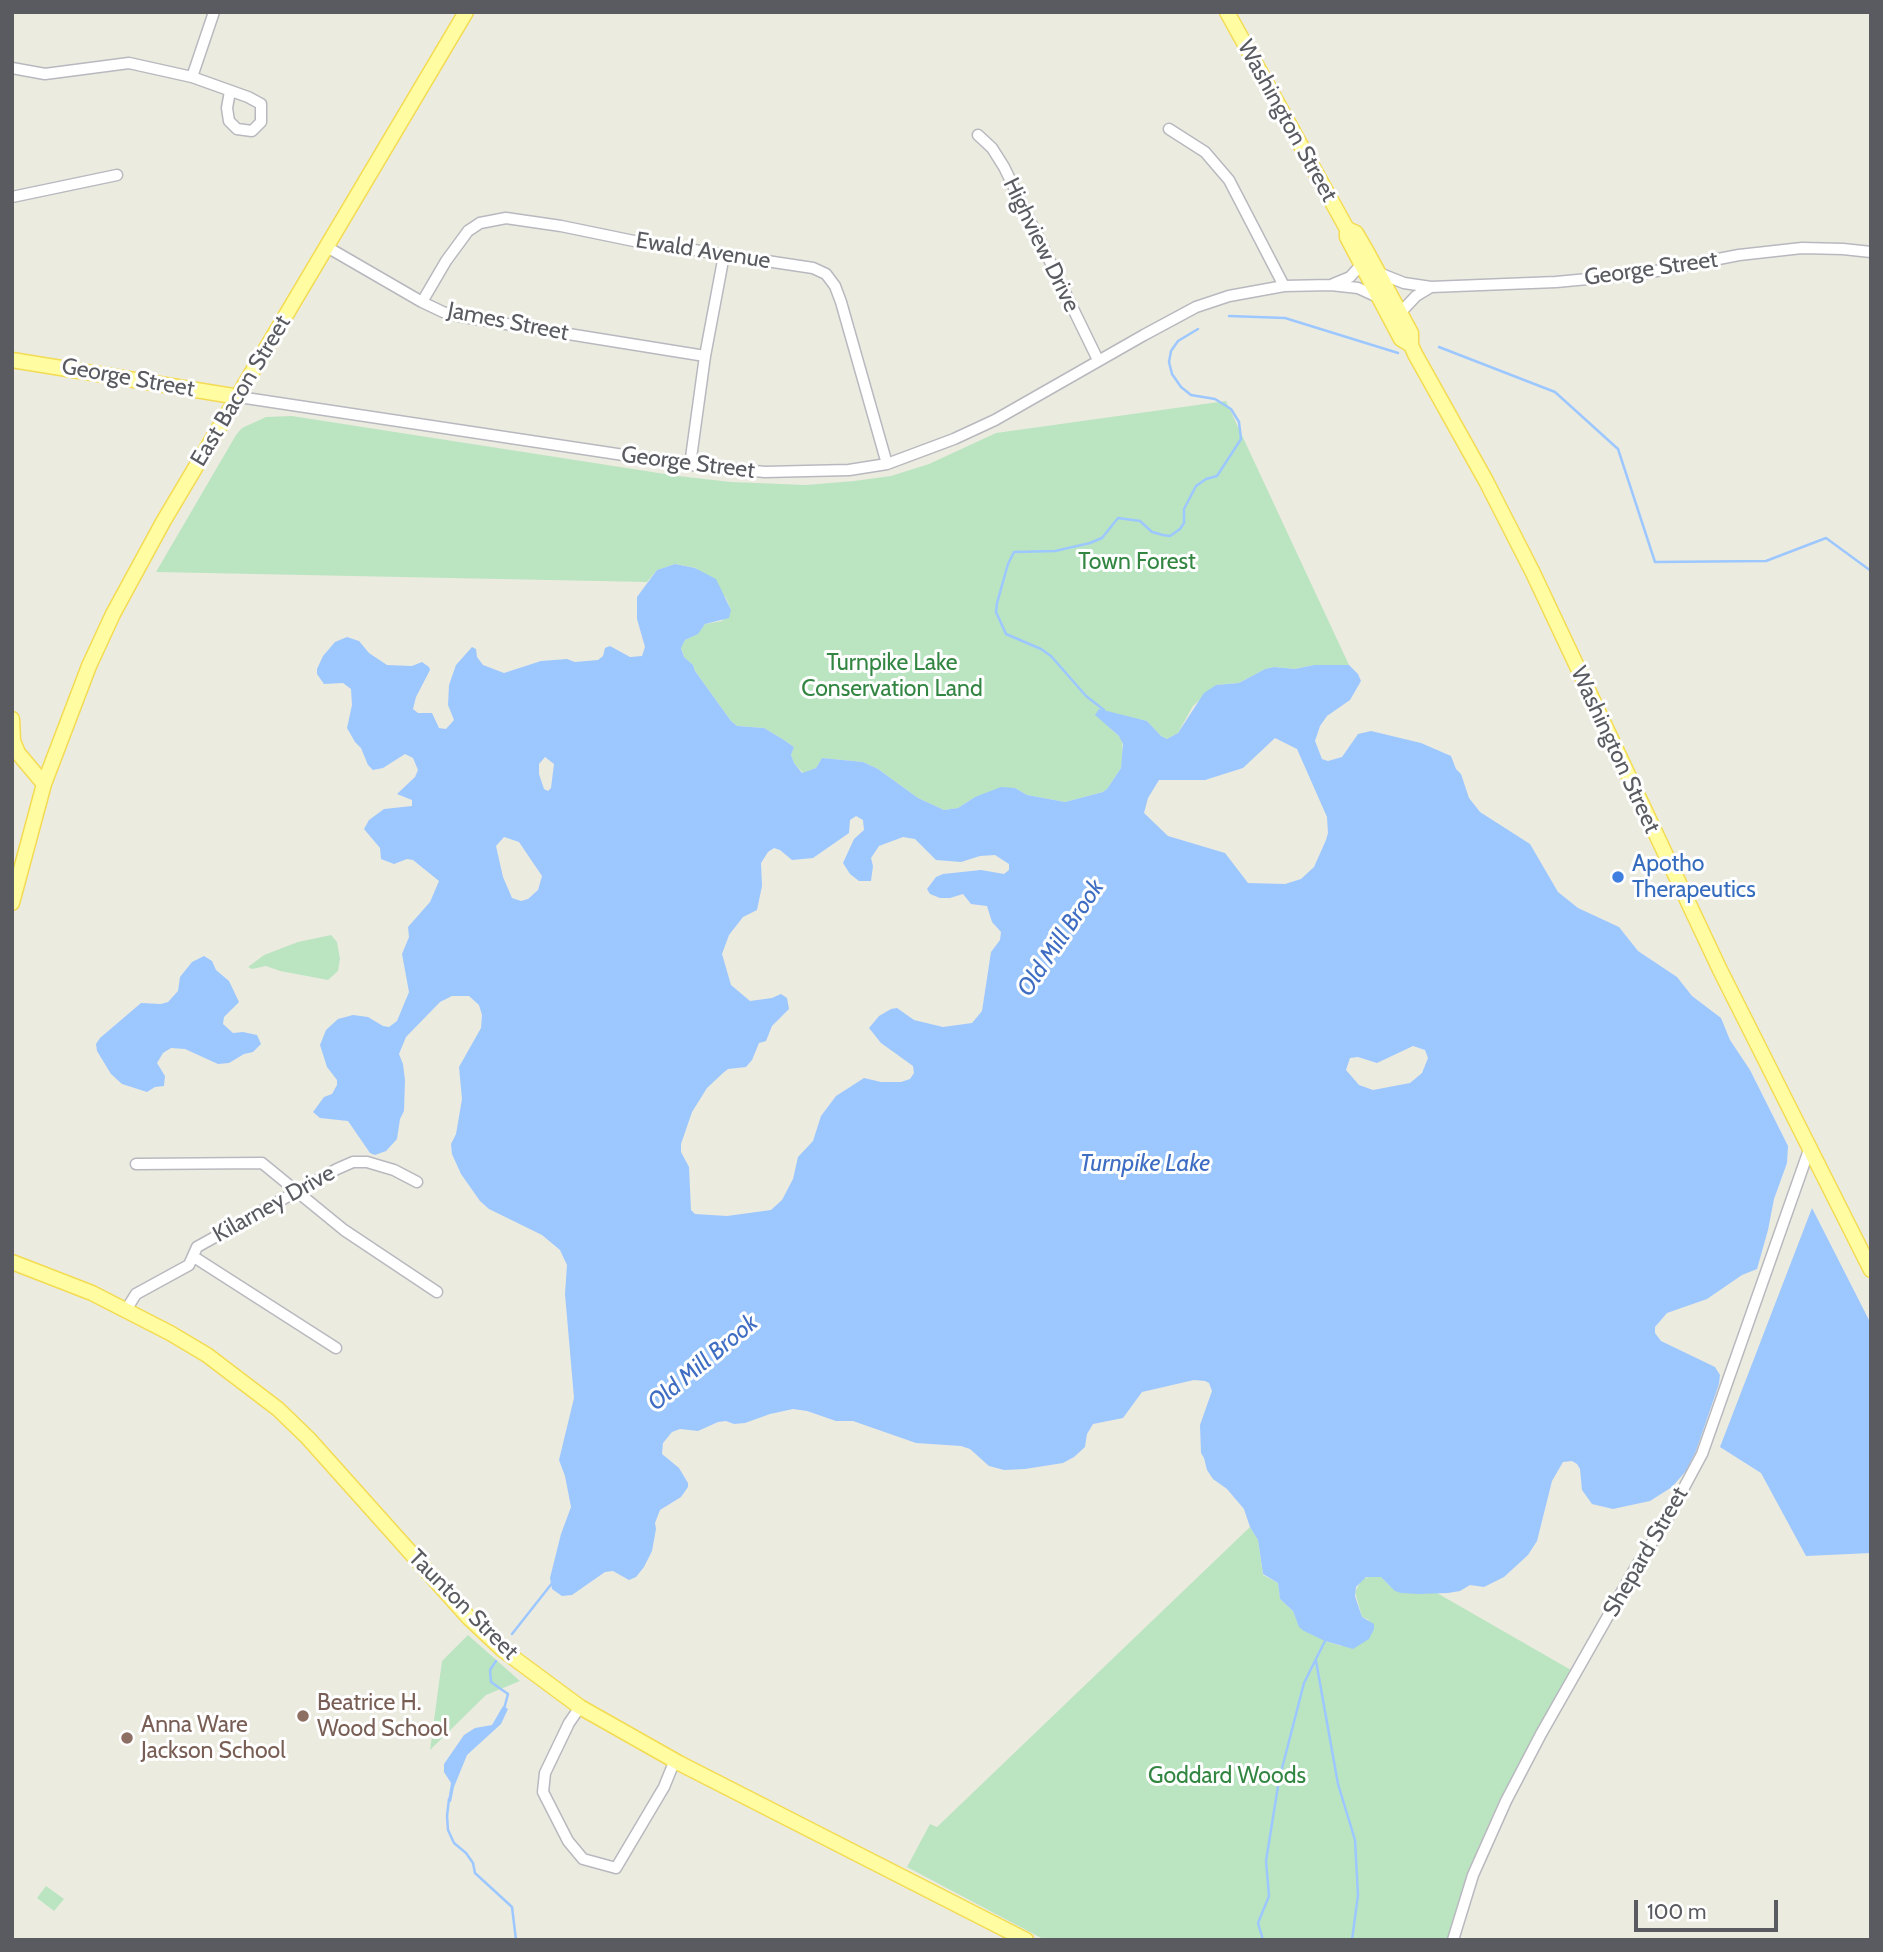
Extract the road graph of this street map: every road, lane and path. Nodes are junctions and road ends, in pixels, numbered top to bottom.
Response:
1 (214, 12) edge
2 (466, 12) edge
3 (1227, 12) edge
4 (12, 68) edge
5 (192, 77) junction
6 (230, 91) dead end
7 (1168, 129) dead end
8 (978, 135) dead end
9 (117, 175) dead end
10 (12, 197) edge
11 (1347, 229) junction
12 (327, 247) junction
13 (1871, 252) edge
14 (724, 255) junction
15 (1359, 260) junction
16 (1378, 273) junction
17 (1331, 285) junction
18 (1284, 286) junction
19 (1431, 287) junction
20 (1380, 298) junction
21 (422, 302) junction
22 (1400, 313) junction
23 (1411, 345) junction
24 (705, 356) junction
25 (12, 360) edge
26 (1098, 360) junction
27 (239, 397) junction
28 (887, 464) junction
29 (690, 465) junction
30 (12, 719) edge
31 (44, 784) junction
32 (12, 904) edge
33 (1808, 1150) junction
34 (136, 1164) dead end
35 (417, 1182) dead end
36 (298, 1192) junction
37 (194, 1257) junction
38 (12, 1262) edge
39 (1871, 1270) edge
40 (437, 1292) dead end
41 (126, 1310) junction
42 (337, 1348) dead end
43 (580, 1707) junction
44 (675, 1760) junction
45 (1026, 1940) edge
46 (1453, 1940) edge

1 - 5 street
2 - 12 main road, East Bacon Street
3 - 11 main road, Washington Street
4 - 5 street
5 - 6 street
7 - 18 street
8 - 26 street, Highview Drive
9 - 10 street
11 - 15 main road, Washington Street
11 - 16 main road, Washington Street
12 - 21 street, James Street
12 - 27 main road, East Bacon Street
13 - 19 street, George Street
14 - 21 street, Ewald Avenue
14 - 24 street
14 - 28 street, Ewald Avenue
15 - 17 street
15 - 20 main road, Washington Street
16 - 19 street, George Street
16 - 22 main road, Washington Street
17 - 18 street, George Street
17 - 20 street, George Street
18 - 26 street, George Street
19 - 22 street
20 - 23 main road, Washington Street
21 - 24 street, James Street
22 - 23 main road, Washington Street
23 - 33 main road, Washington Street
24 - 29 street
25 - 27 main road, George Street
26 - 28 street, George Street
27 - 29 street, George Street
27 - 31 main road, East Bacon Street
28 - 29 street, George Street
30 - 31 main road
31 - 32 main road, East Bacon Street
33 - 39 main road, Washington Street
33 - 46 street, Shepard Street
34 - 36 street
35 - 36 street, Kilarney Drive
36 - 37 street, Kilarney Drive
36 - 40 street
37 - 41 street, Kilarney Drive
37 - 42 street
38 - 41 main road, Taunton Street
41 - 43 main road, Taunton Street
43 - 44 main road, Taunton Street
43 - 44 street
44 - 45 main road, Taunton Street

